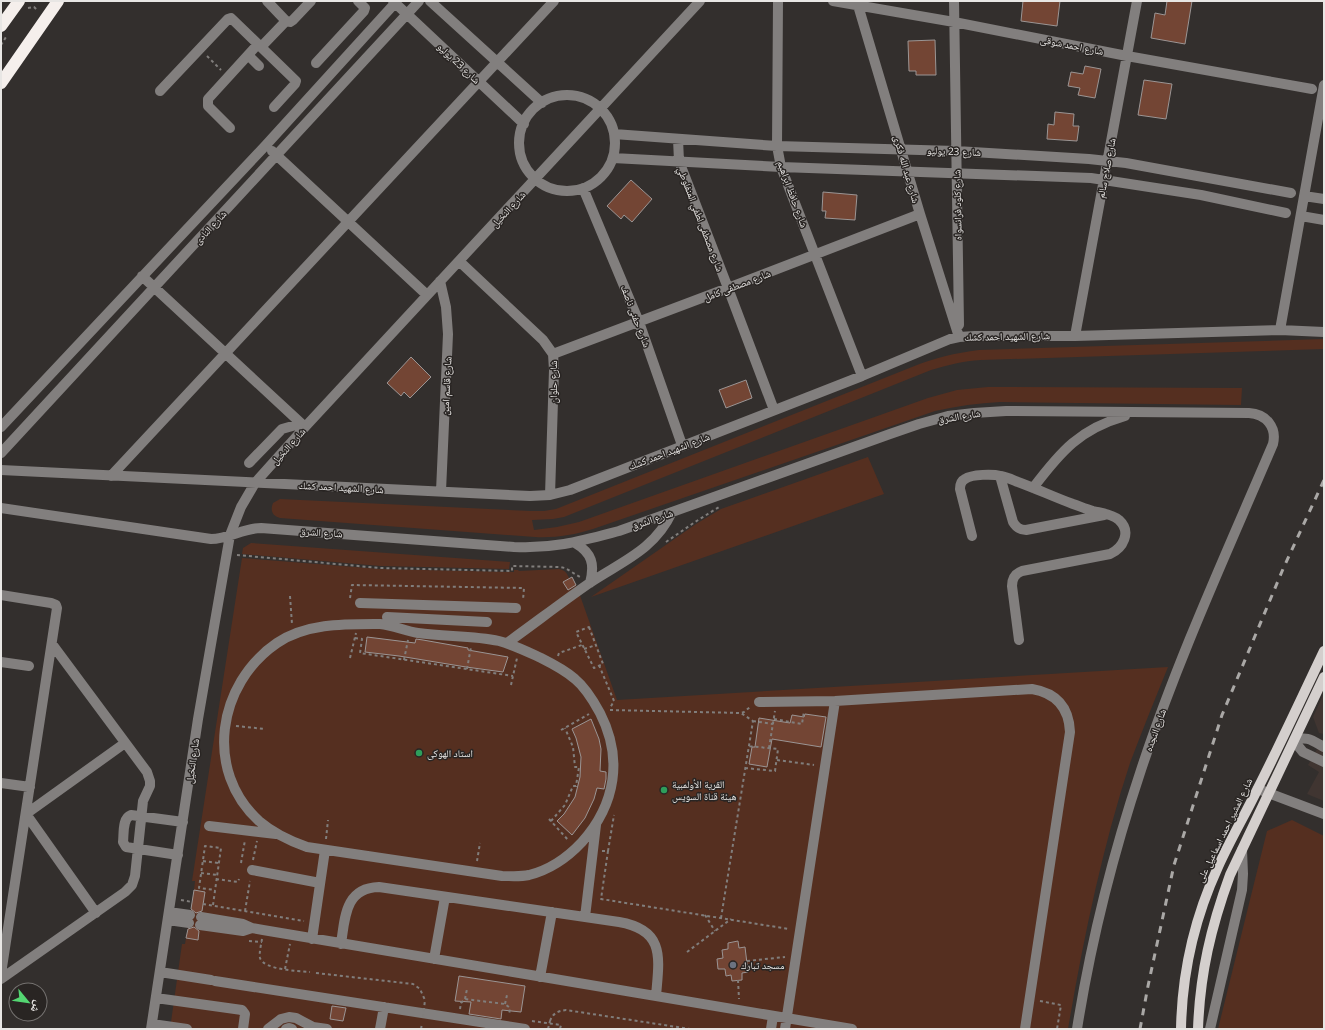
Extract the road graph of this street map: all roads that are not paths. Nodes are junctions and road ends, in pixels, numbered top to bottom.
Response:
1 (19, 1) edge
2 (58, 1) edge
3 (267, 1) edge
4 (311, 1) edge
5 (358, 1) edge
6 (420, 1) edge
7 (430, 1) edge
8 (554, 1) edge
9 (778, 1) edge
10 (833, 1) edge
11 (954, 1) edge
12 (1137, 1) edge
13 (395, 2) edge
14 (696, 2) edge
15 (858, 4) edge
16 (407, 14) junction
17 (286, 21) junction
18 (954, 22) junction
19 (1, 26) edge
20 (260, 45) junction
21 (248, 55) junction
22 (1127, 56) junction
23 (497, 62) junction
24 (316, 63) dead end
25 (259, 66) dead end
26 (479, 82) junction
27 (1, 83) edge
28 (1312, 89) dead end
29 (1324, 89) edge
30 (316, 90) junction
31 (160, 91) dead end
32 (327, 100) junction
33 (542, 103) junction
34 (274, 107) dead end
35 (600, 108) junction
36 (524, 124) junction
37 (230, 128) dead end
38 (614, 134) junction
39 (678, 139) junction
40 (266, 145) junction
41 (777, 146) junction
42 (902, 150) junction
43 (956, 151) junction
44 (277, 155) junction
45 (613, 158) junction
46 (679, 161) junction
47 (1107, 161) junction
48 (781, 167) junction
49 (908, 171) junction
50 (957, 173) junction
51 (1205, 178) junction
52 (535, 179) junction
53 (1103, 179) junction
54 (583, 188) junction
55 (1291, 193) dead end
56 (1202, 195) junction
57 (1304, 196) junction
58 (1324, 199) edge
59 (1286, 213) dead end
60 (920, 214) junction
61 (1301, 216) junction
62 (1324, 220) edge
63 (348, 222) junction
64 (816, 255) junction
65 (459, 261) junction
66 (142, 276) junction
67 (440, 281) junction
68 (155, 287) junction
69 (728, 288) junction
70 (428, 295) junction
71 (640, 322) junction
72 (1280, 330) junction
73 (1324, 332) edge
74 (1075, 336) junction
75 (959, 337) junction
76 (226, 353) junction
77 (553, 354) junction
78 (862, 376) junction
79 (774, 410) junction
80 (1137, 412) junction
81 (1, 427) edge
82 (306, 427) junction
83 (1273, 444) joint
84 (682, 445) junction
85 (1, 453) edge
86 (249, 463) dead end
87 (1, 470) edge
88 (111, 476) junction
89 (1000, 476) junction
90 (255, 483) junction
91 (1033, 488) junction
92 (441, 491) junction
93 (550, 495) junction
94 (1, 508) edge
95 (672, 512) junction
96 (1107, 514) junction
97 (230, 535) junction
98 (972, 536) dead end
99 (575, 543) junction
100 (590, 583) junction
101 (1, 595) edge
102 (1, 598) edge
103 (360, 603) dead end
104 (388, 604) junction
105 (487, 607) junction
106 (516, 608) dead end
107 (387, 621) junction
108 (487, 622) junction
109 (486, 639) junction
110 (1019, 640) dead end
111 (507, 643) junction
112 (52, 644) junction
113 (1324, 651) edge
114 (1, 662) edge
115 (29, 666) dead end
116 (1324, 677) edge
117 (835, 701) junction
118 (759, 702) road end
119 (1283, 736) junction
120 (1294, 741) junction
121 (125, 742) junction
122 (1324, 746) edge
123 (1324, 762) edge
124 (1, 783) edge
125 (30, 787) junction
126 (1258, 789) junction
127 (1269, 793) junction
128 (26, 814) junction
129 (1324, 814) edge
130 (141, 816) junction
131 (183, 822) junction
132 (596, 825) junction
133 (209, 826) dead end
134 (278, 834) junction
135 (138, 849) junction
136 (325, 850) junction
137 (1242, 850) junction
138 (178, 855) junction
139 (252, 870) dead end
140 (320, 883) junction
141 (445, 896) junction
142 (552, 912) junction
143 (96, 913) junction
144 (168, 916) junction
145 (585, 917) junction
146 (189, 919) dead end
147 (201, 921) dead end
148 (4, 932) edge
149 (312, 939) junction
150 (341, 944) junction
151 (434, 959) junction
152 (160, 972) junction
153 (1, 974) edge
154 (540, 977) junction
155 (1, 979) edge
156 (656, 996) junction
157 (156, 998) junction
158 (384, 1007) junction
159 (773, 1016) junction
160 (787, 1018) junction
161 (528, 1025) edge
162 (152, 1026) edge
163 (187, 1029) edge
164 (243, 1029) edge
165 (268, 1029) edge
166 (286, 1029) edge
167 (292, 1029) edge
168 (327, 1029) edge
169 (380, 1029) edge
170 (771, 1029) edge
171 (785, 1029) edge
172 (852, 1029) edge
173 (1025, 1029) edge
174 (1077, 1029) edge
175 (1181, 1029) edge
176 (1198, 1029) edge
177 (1210, 1029) edge

1 - 19 highway
2 - 27 highway
3 - 17 street
4 - 17 street
5 - 24 street
6 - 16 street, شارع النادى
7 - 23 street
8 - 23 street
9 - 41 street, شارع حافظ ابراهيم
10 - 15 street, شارع احمد شوقى
11 - 18 street, شارع كلود فرانسواه
12 - 22 street, شارع صلاح سالم
13 - 16 street, شارع 23 يوليو
13 - 30 street, شارع النادى
14 - 35 street, شارع النخيل
15 - 18 street, شارع احمد شوقى
15 - 42 street, شارع عبد الله فكرى
16 - 26 street, شارع 23 يوليو
16 - 32 street, شارع النادى
17 - 20 street
18 - 22 street, شارع احمد شوقى
18 - 43 street, شارع كلود فرانسواه
20 - 21 street
20 - 31 street
20 - 34 street
21 - 25 street
21 - 37 street
22 - 28 street, شارع احمد شوقى
22 - 47 street, شارع صلاح سالم
23 - 26 street
23 - 33 street
26 - 36 street, شارع 23 يوليو
26 - 63 street
29 - 57 street
30 - 32 street
30 - 40 street, شارع النادى
32 - 44 street, شارع النادى
33 - 35 street
33 - 36 street
35 - 38 street
35 - 52 street, شارع النخيل
36 - 52 street
38 - 39 street, شارع 23 يوليو
38 - 45 street
39 - 41 street, شارع 23 يوليو
39 - 46 street, شارع مصطفى لطفي المنفلوطي
40 - 44 street
40 - 66 street, شارع النادى
41 - 42 street, شارع 23 يوليو
41 - 48 street, شارع حافظ ابراهيم
42 - 43 street, شارع 23 يوليو
42 - 49 street, شارع عبد الله فكرى
43 - 47 street, شارع 23 يوليو
43 - 50 street, شارع كلود فرانسواه
44 - 63 street
44 - 68 street, شارع النادى
45 - 46 street
45 - 54 street
46 - 48 street
46 - 69 street, شارع مصطفى لطفي المنفلوطي
47 - 51 street, شارع 23 يوليو
47 - 53 street, شارع صلاح سالم
48 - 49 street
48 - 64 street, شارع حافظ ابراهيم
49 - 50 street
49 - 60 street, شارع عبد الله فكرى
50 - 53 street
50 - 75 street, شارع كلود فرانسواه
51 - 55 street, شارع 23 يوليو
51 - 56 street
52 - 54 street
52 - 65 street, شارع النخيل
53 - 56 street
53 - 74 street, شارع صلاح سالم
54 - 71 street, شارع حفنى ناصف
56 - 59 street
57 - 58 street
57 - 61 street
60 - 64 street, شارع مصطفى كامل
60 - 75 street, شارع عبد الله فكرى
61 - 62 street
61 - 72 street
63 - 70 street
63 - 76 street
64 - 69 street, شارع مصطفى كامل
64 - 78 street, شارع حافظ ابراهيم
65 - 67 street, شارع النخيل
65 - 77 street, شارع حلوان
66 - 68 street
66 - 81 street, شارع النادى
67 - 70 street, شارع النخيل
67 - 92 street, شارع قاسم امين
68 - 76 street
68 - 85 street, شارع النادى
69 - 71 street, شارع مصطفى كامل
69 - 79 street, شارع مصطفى لطفي المنفلوطي
70 - 82 street, شارع النخيل
71 - 77 street, شارع مصطفى كامل
71 - 84 street, شارع حفنى ناصف
72 - 73 street, شارع الشهيد احمد كشك
72 - 74 street, شارع الشهيد احمد كشك
74 - 75 street, شارع الشهيد احمد كشك
75 - 78 street, شارع الشهيد احمد كشك
76 - 82 street
76 - 88 street
77 - 93 street, شارع حلوان
78 - 79 street, شارع الشهيد احمد كشك
79 - 84 street, شارع الشهيد احمد كشك
80 - 83 street, شارع الشرق
80 - 91 street
80 - 95 street, شارع الشرق
82 - 86 street
82 - 90 street, شارع النخيل
83 - 174 street, شارع النجده
84 - 93 street, شارع الشهيد احمد كشك
87 - 88 street, شارع الشهيد احمد كشك
88 - 90 street, شارع الشهيد احمد كشك
89 - 91 street
89 - 96 street
89 - 98 street
90 - 92 street, شارع الشهيد احمد كشك
90 - 97 street, شارع النخيل
91 - 96 street
92 - 93 street, شارع الشهيد احمد كشك
94 - 97 street, شارع الشرق
95 - 99 street, شارع الشرق
95 - 100 street
96 - 110 street
97 - 99 street, شارع الشرق
97 - 131 street, شارع النخيل
99 - 100 street
100 - 111 street
101 - 102 street
101 - 112 street
103 - 104 street
104 - 105 street
104 - 107 street
105 - 106 street
105 - 108 street
107 - 108 street
107 - 109 street
107 - 134 street
108 - 109 street
109 - 111 street
111 - 132 street
112 - 121 street
112 - 125 street
113 - 119 main road, شارع المشير احمد اسماعيل على
114 - 115 street
116 - 120 main road
117 - 118 street
117 - 160 street
117 - 173 street
119 - 120 main road
119 - 126 main road, شارع المشير احمد اسماعيل على
120 - 122 street
120 - 123 street
120 - 127 main road
121 - 128 street
121 - 130 street
124 - 125 street
125 - 128 street
126 - 127 street
126 - 175 main road, شارع المشير احمد اسماعيل على
127 - 129 street
127 - 137 main road
128 - 143 street
128 - 148 street
130 - 131 street
130 - 135 street
130 - 135 street
131 - 138 street, شارع النخيل
132 - 136 street
132 - 145 street
133 - 134 street
134 - 136 street
135 - 138 street
135 - 143 street
136 - 140 street
137 - 176 main road
137 - 177 street
138 - 144 street, شارع النخيل
139 - 140 street
140 - 149 street
141 - 142 street
141 - 150 street
141 - 151 street
142 - 145 street
142 - 154 street
143 - 155 street
144 - 146 street
144 - 152 street, شارع النخيل
145 - 156 street
147 - 149 street
148 - 153 street
149 - 150 street
150 - 151 street
151 - 154 street
152 - 157 street, شارع النخيل
152 - 158 street
154 - 156 street
156 - 159 street
157 - 162 street, شارع النخيل
157 - 164 street
158 - 161 street
158 - 169 street
159 - 160 street
159 - 170 street
160 - 171 street
160 - 172 street
162 - 163 street
165 - 168 street
166 - 167 street

